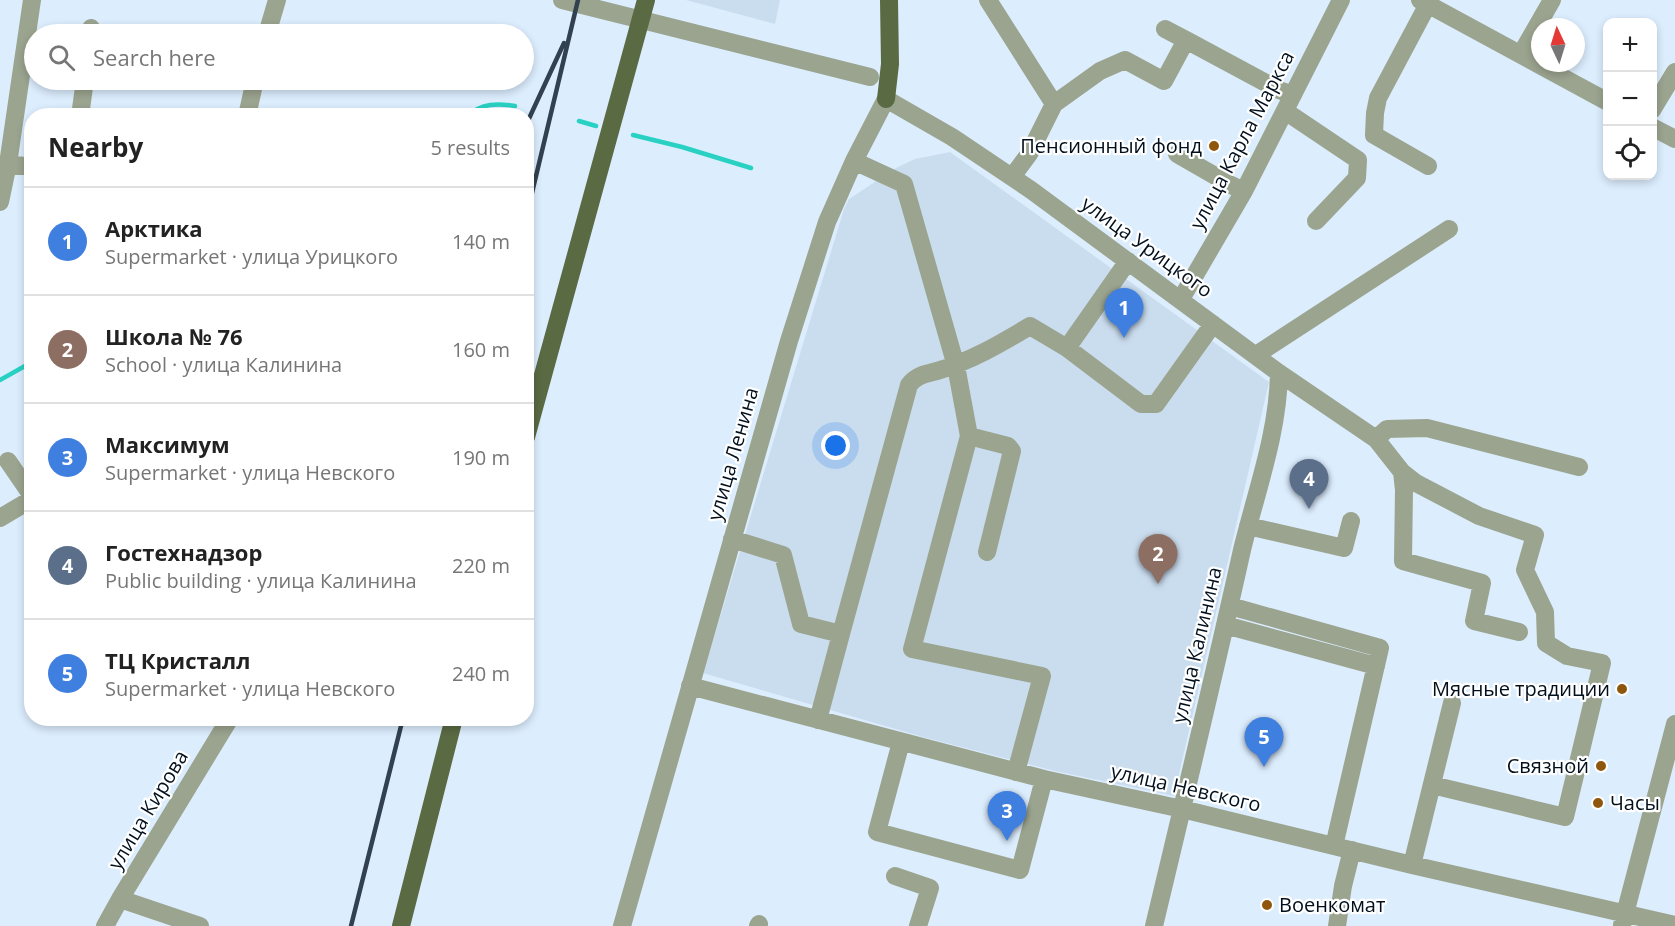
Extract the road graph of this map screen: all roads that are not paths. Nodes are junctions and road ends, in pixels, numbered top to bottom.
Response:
1 (32, 0) edge
2 (276, 0) edge
3 (562, 0) edge
4 (646, 0) edge
5 (889, 0) edge
6 (988, 0) edge
7 (1341, 0) edge
8 (1552, 0) edge
9 (1424, 2) edge
10 (31, 24) edge
11 (270, 24) edge
12 (1165, 29) dead end
13 (1186, 40) junction
14 (1521, 54) junction
15 (1675, 72) edge
16 (870, 77) dead end
17 (24, 88) edge
18 (84, 90) edge
19 (253, 90) edge
20 (886, 99) junction
21 (1603, 99) edge
22 (1289, 103) junction
23 (1657, 103) edge
24 (1054, 104) junction
25 (81, 108) edge
26 (249, 108) edge
27 (1657, 129) edge
28 (1374, 135) junction
29 (1675, 139) edge
30 (1177, 154) dead end
31 (1358, 160) junction
32 (854, 161) junction
33 (8, 164) junction
34 (24, 166) edge
35 (1428, 166) dead end
36 (1012, 177) junction
37 (1244, 191) junction
38 (0, 202) edge
39 (1316, 220) dead end
40 (1449, 229) dead end
41 (1128, 261) junction
42 (1180, 299) junction
43 (1213, 324) junction
44 (1067, 348) junction
45 (1256, 355) junction
46 (956, 366) junction
47 (1279, 373) junction
48 (534, 408) edge
49 (969, 436) junction
50 (1376, 439) junction
51 (8, 461) dead end
52 (1579, 467) dead end
53 (1402, 472) junction
54 (24, 486) edge
55 (24, 503) edge
56 (0, 518) edge
57 (1351, 521) dead end
58 (1248, 526) junction
59 (732, 538) junction
60 (987, 552) dead end
61 (1230, 606) junction
62 (1225, 625) junction
63 (1519, 632) dead end
64 (841, 634) junction
65 (1376, 666) junction
66 (690, 686) junction
67 (1452, 703) dead end
68 (818, 720) junction
69 (225, 726) edge
70 (452, 726) edge
71 (1675, 727) edge
72 (901, 742) junction
73 (1016, 772) junction
74 (1044, 779) junction
75 (1432, 785) junction
76 (1182, 809) junction
77 (1343, 848) junction
78 (1413, 865) junction
79 (895, 876) dead end
80 (120, 899) junction
81 (1624, 920) edge
82 (1675, 925) edge
83 (105, 926) edge
84 (200, 926) edge
85 (401, 926) edge
86 (622, 926) edge
87 (918, 926) edge
88 (1154, 926) edge
89 (1337, 926) edge

1 - 10 street
2 - 11 street
3 - 16 street
4 - 48 main road
5 - 20 main road, улица Ленина
6 - 24 street
7 - 22 street, улица Карла Маркса
8 - 14 street
9 - 14 street
9 - 28 street
12 - 13 street
13 - 22 street
13 - 24 street
14 - 21 street
15 - 23 street
17 - 33 street
18 - 25 street
19 - 26 street
20 - 32 street, улица Ленина
20 - 36 street, улица Урицкого
22 - 31 street
22 - 37 street, улица Карла Маркса
24 - 36 street
27 - 29 street
28 - 31 street
28 - 35 street
30 - 37 street
31 - 39 street
32 - 46 street
32 - 59 street, улица Ленина
33 - 34 street
33 - 38 street
36 - 41 street, улица Урицкого
37 - 42 street, улица Карла Маркса
40 - 45 street
41 - 42 street, улица Урицкого
41 - 44 street
42 - 43 street, улица Урицкого
43 - 44 street
43 - 45 street, улица Урицкого
44 - 46 street
45 - 47 street, улица Урицкого
46 - 49 street
46 - 64 street
47 - 50 street, улица Урицкого
47 - 58 street, улица Калинина
49 - 60 street
49 - 73 street
50 - 52 street
50 - 53 street, улица Урицкого
51 - 54 street
53 - 63 street
53 - 75 street, улица Урицкого
55 - 56 street
57 - 58 street
58 - 61 street, улица Калинина
59 - 64 street
59 - 66 street, улица Ленина
61 - 62 street, улица Калинина
61 - 65 street
62 - 65 street
62 - 76 street, улица Калинина
64 - 68 street
65 - 77 street
66 - 68 street, улица Невского
66 - 86 street, улица Ленина
67 - 75 street
68 - 72 street, улица Невского
69 - 80 street, улица Кирова
70 - 85 main road
71 - 81 street
72 - 73 street, улица Невского
72 - 74 street
73 - 74 street, улица Невского
74 - 76 street, улица Невского
75 - 78 street
76 - 77 street, улица Невского
76 - 88 street, улица Калинина
77 - 78 street, улица Невского
77 - 89 street
78 - 81 street, улица Невского
79 - 87 street
80 - 83 street, улица Кирова
80 - 84 street
81 - 82 street, улица Невского

